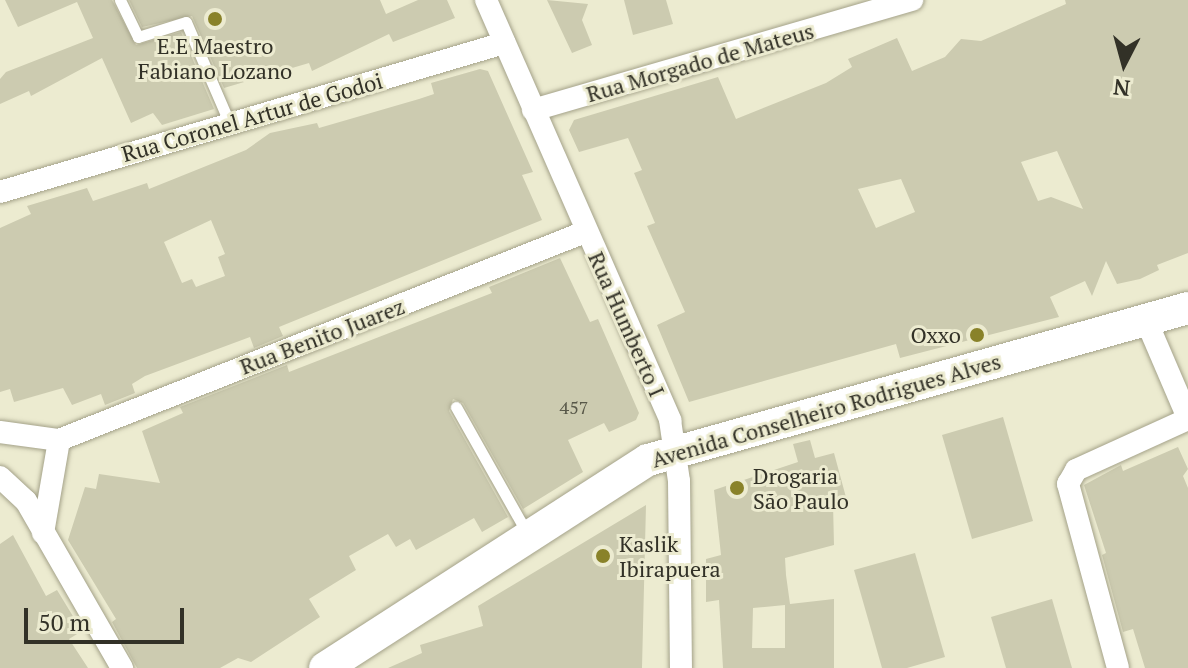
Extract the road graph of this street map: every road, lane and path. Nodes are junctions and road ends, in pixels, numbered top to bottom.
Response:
1 (120, 0) edge
2 (486, 0) edge
3 (912, 0) edge
4 (504, 43) junction
5 (533, 110) junction
6 (229, 122) junction
7 (0, 192) edge
8 (585, 232) junction
9 (1188, 308) edge
10 (1146, 320) junction
11 (456, 407) dead end
12 (1188, 418) edge
13 (0, 432) edge
14 (59, 440) junction
15 (676, 450) junction
16 (0, 477) edge
17 (43, 533) junction
18 (529, 535) junction
19 (122, 668) edge
20 (325, 668) edge
21 (681, 668) edge
22 (1118, 668) edge

1 - 6 lane
2 - 4 street, Rua Humberto I
3 - 5 street, Rua Morgado de Mateus
4 - 5 street, Rua Humberto I
4 - 6 street, Rua Coronel Artur de Godoi
5 - 8 street, Rua Humberto I
6 - 7 street, Rua Coronel Artur de Godoi
8 - 14 street, Rua Benito Juarez
8 - 15 street, Rua Humberto I
9 - 10 street, Avenida Conselheiro Rodrigues Alves
10 - 12 street
10 - 15 street, Avenida Conselheiro Rodrigues Alves
11 - 18 lane
12 - 22 street
13 - 14 street
14 - 17 street
15 - 18 street, Avenida Conselheiro Rodrigues Alves
15 - 21 street, Rua Humberto I
16 - 17 street
17 - 19 street
18 - 20 street, Avenida Conselheiro Rodrigues Alves

